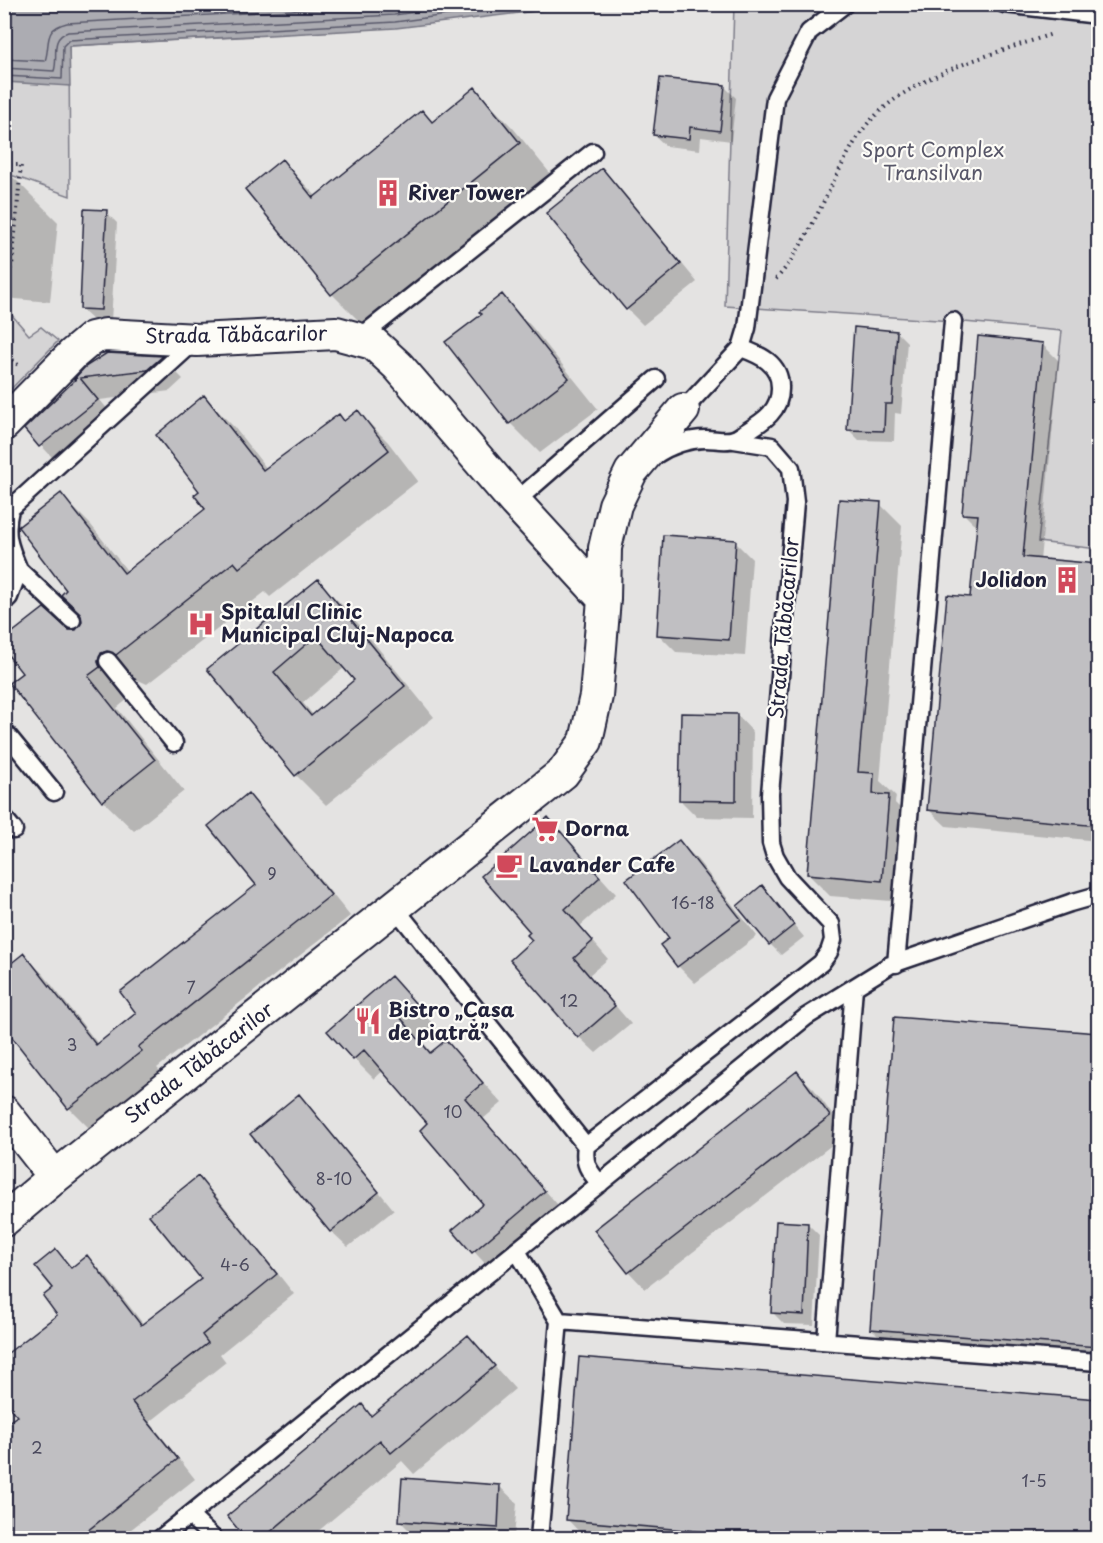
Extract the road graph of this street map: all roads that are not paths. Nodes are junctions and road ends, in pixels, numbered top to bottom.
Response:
1 (845, 4) edge
2 (1004, 4) edge
3 (1098, 15) edge
4 (593, 153) dead end
5 (953, 321) dead end
6 (358, 339) junction
7 (197, 340) junction
8 (741, 348) junction
9 (656, 379) dead end
10 (683, 410) joint
11 (4, 424) edge
12 (734, 440) junction
13 (631, 472) junction
14 (515, 502) junction
15 (18, 570) junction
16 (604, 599) junction
17 (4, 602) edge
18 (72, 621) dead end
19 (108, 661) dead end
20 (4, 731) edge
21 (174, 742) dead end
22 (54, 792) dead end
23 (1098, 895) edge
24 (395, 908) junction
25 (896, 964) junction
26 (854, 988) junction
27 (4, 1112) edge
28 (586, 1146) junction
29 (55, 1177) junction
30 (600, 1184) junction
31 (4, 1220) edge
32 (517, 1251) junction
33 (559, 1321) junction
34 (826, 1341) junction
35 (1098, 1362) edge
36 (189, 1515) junction
37 (161, 1539) edge
38 (213, 1539) edge
39 (539, 1539) edge

1 - 8 lane
2 - 3 lane
4 - 6 lane
5 - 25 lane
6 - 7 street, Strada Tăbăcarilor
6 - 14 street, Strada Tăbăcarilor
7 - 11 street, Strada Tăbăcarilor
7 - 15 lane
8 - 10 lane, Strada Tăbăcarilor
8 - 12 lane
9 - 14 lane
10 - 13 street, Strada Tăbăcarilor
12 - 13 lane, Strada Tăbăcarilor
12 - 28 lane, Strada Tăbăcarilor
13 - 16 street, Strada Tăbăcarilor
14 - 16 street, Strada Tăbăcarilor
15 - 17 lane
15 - 18 lane
16 - 24 street, Strada Tăbăcarilor
19 - 21 lane
20 - 22 lane
23 - 25 lane
24 - 28 lane
24 - 29 street, Strada Tăbăcarilor
25 - 26 lane
26 - 30 lane
26 - 34 lane
27 - 29 street
28 - 30 lane
29 - 31 street, Strada Tăbăcarilor
30 - 32 lane
32 - 33 lane
32 - 36 lane
33 - 34 lane
33 - 39 lane
34 - 35 lane
36 - 37 lane
36 - 38 lane

